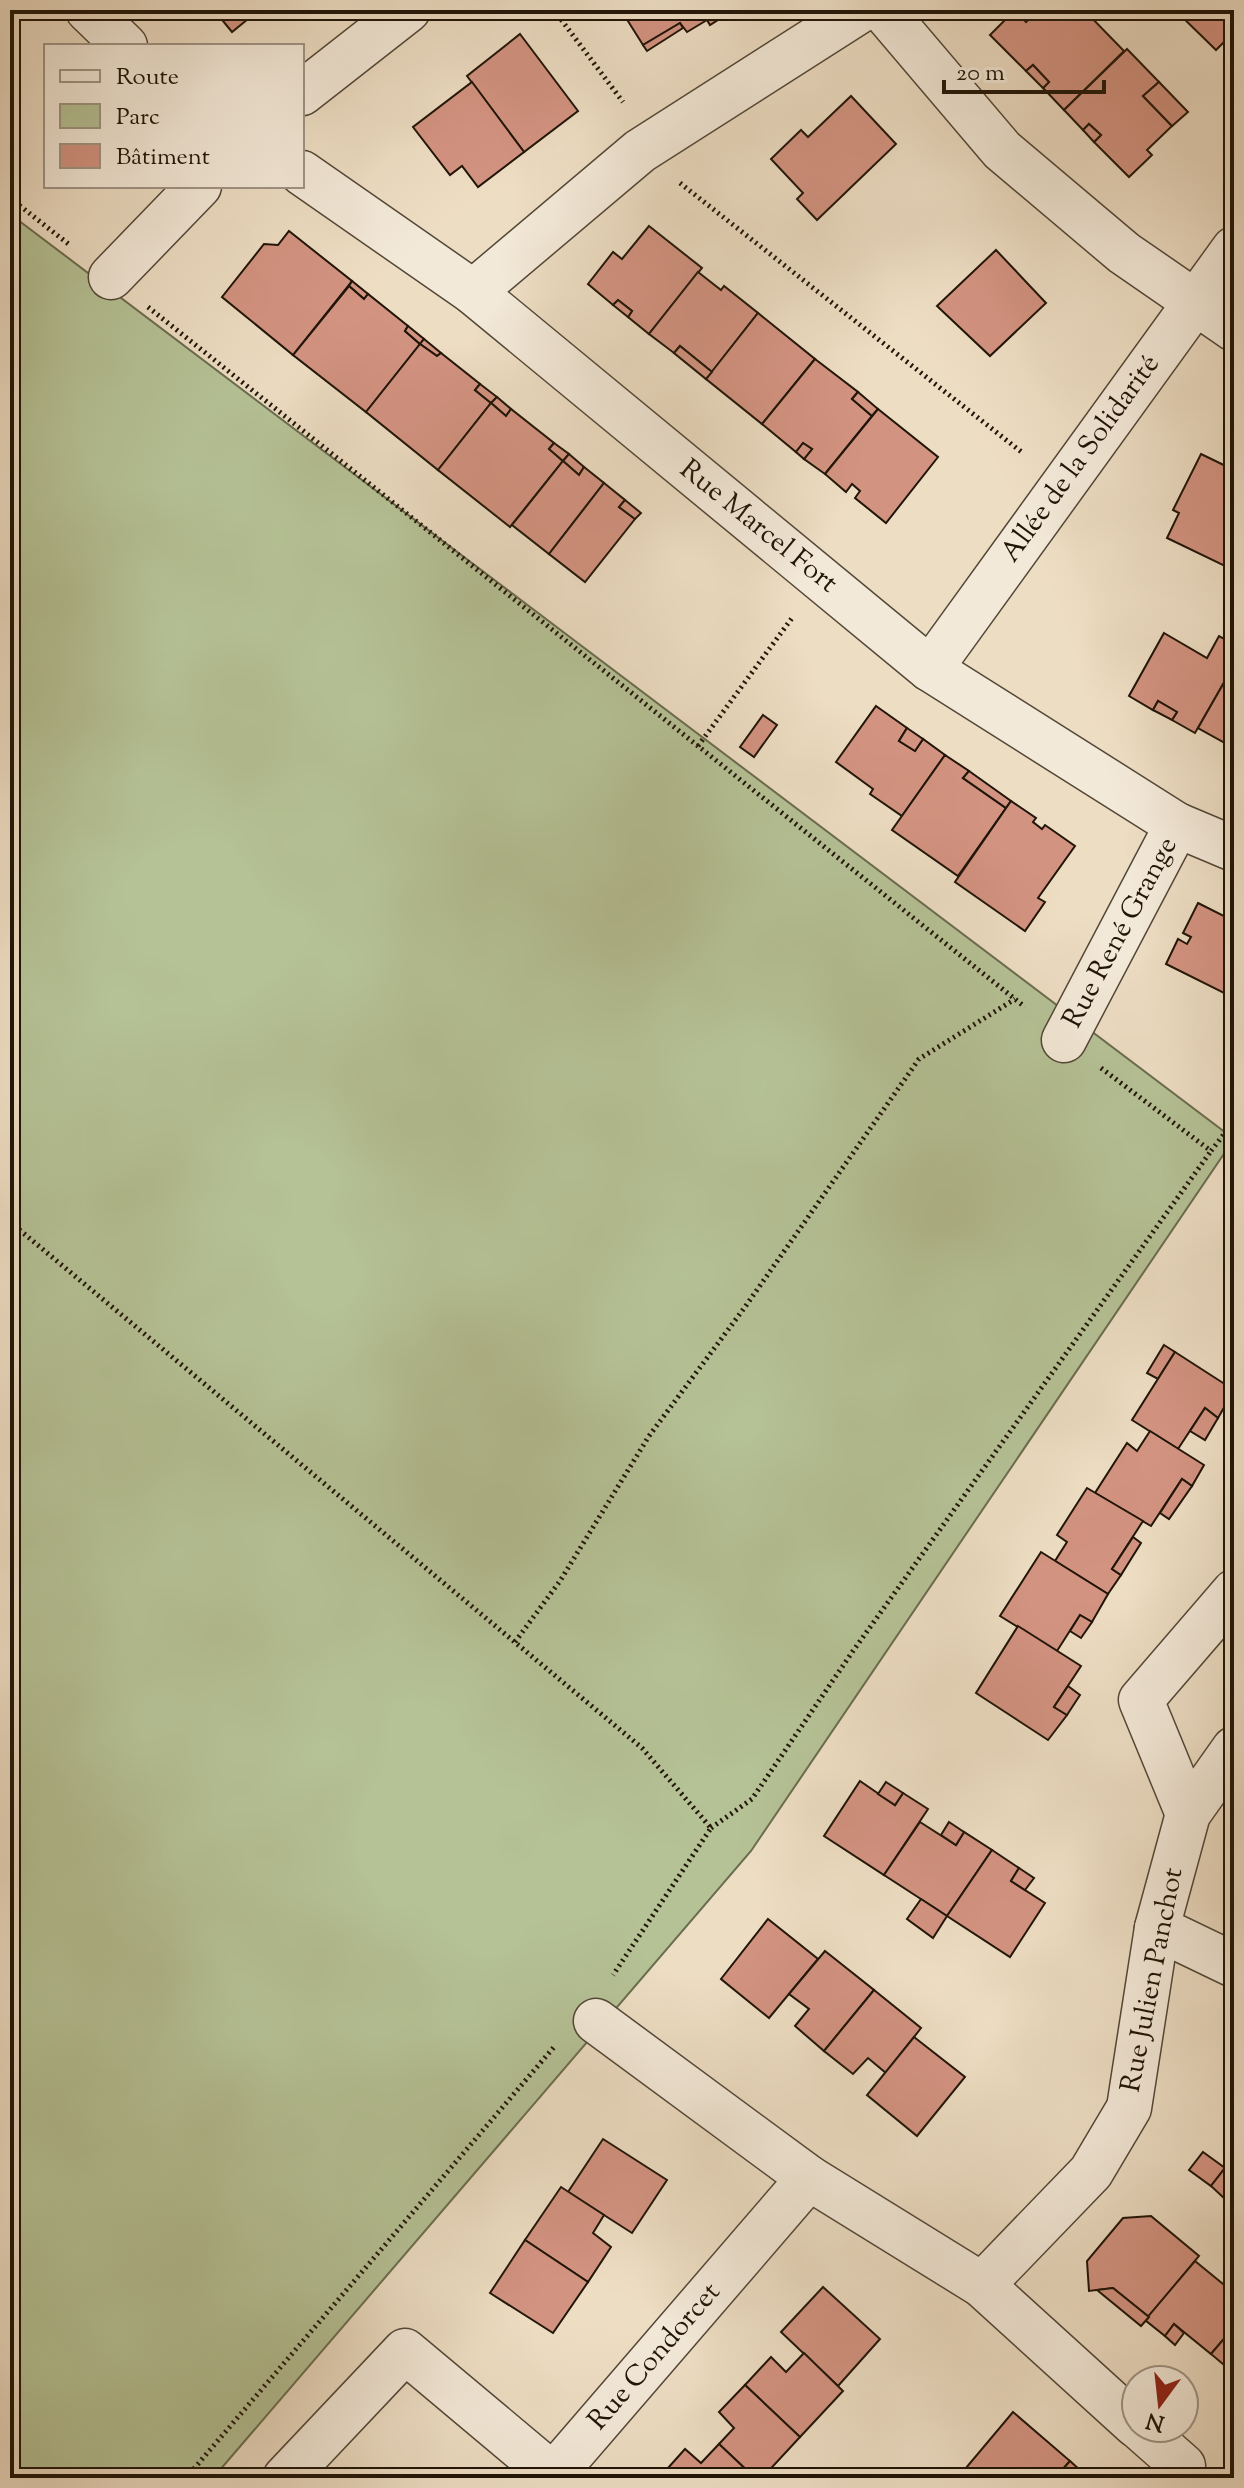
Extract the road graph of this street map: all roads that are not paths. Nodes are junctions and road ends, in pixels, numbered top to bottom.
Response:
1 (88, 10) edge
2 (408, 10) edge
3 (861, 10) edge
4 (883, 10) edge
5 (123, 44) edge
6 (304, 91) edge
7 (304, 174) edge
8 (197, 188) edge
9 (1234, 249) edge
10 (111, 277) road end
11 (473, 292) junction
12 (1196, 303) junction
13 (1234, 329) edge
14 (930, 669) junction
15 (1177, 825) junction
16 (1234, 849) edge
17 (1064, 1040) road end
18 (1234, 1592) edge
19 (1234, 1749) edge
20 (1188, 1814) junction
21 (1157, 1928) junction
22 (1234, 1965) edge
23 (594, 2012) road end
24 (809, 2178) junction
25 (982, 2285) junction
26 (1120, 2410) edge
27 (1158, 2444) edge
28 (285, 2478) edge
29 (1174, 2478) edge

1 - 5 street
2 - 6 street
3 - 11 street
4 - 12 street
7 - 11 street, Rue Marcel Fort
8 - 10 street
9 - 12 street, Allée de la Solidarité
11 - 14 street, Rue Marcel Fort
12 - 13 street
12 - 14 street, Allée de la Solidarité
14 - 15 street, Rue Marcel Fort
15 - 16 street, Rue Marcel Fort
15 - 17 street, Rue René Grange
18 - 20 street
19 - 20 street, Rue Julien Panchot
20 - 21 street, Rue Julien Panchot
21 - 22 street
21 - 25 street, Rue Julien Panchot
23 - 24 street
24 - 25 street
24 - 28 street, Rue Condorcet
25 - 26 street
27 - 29 street

